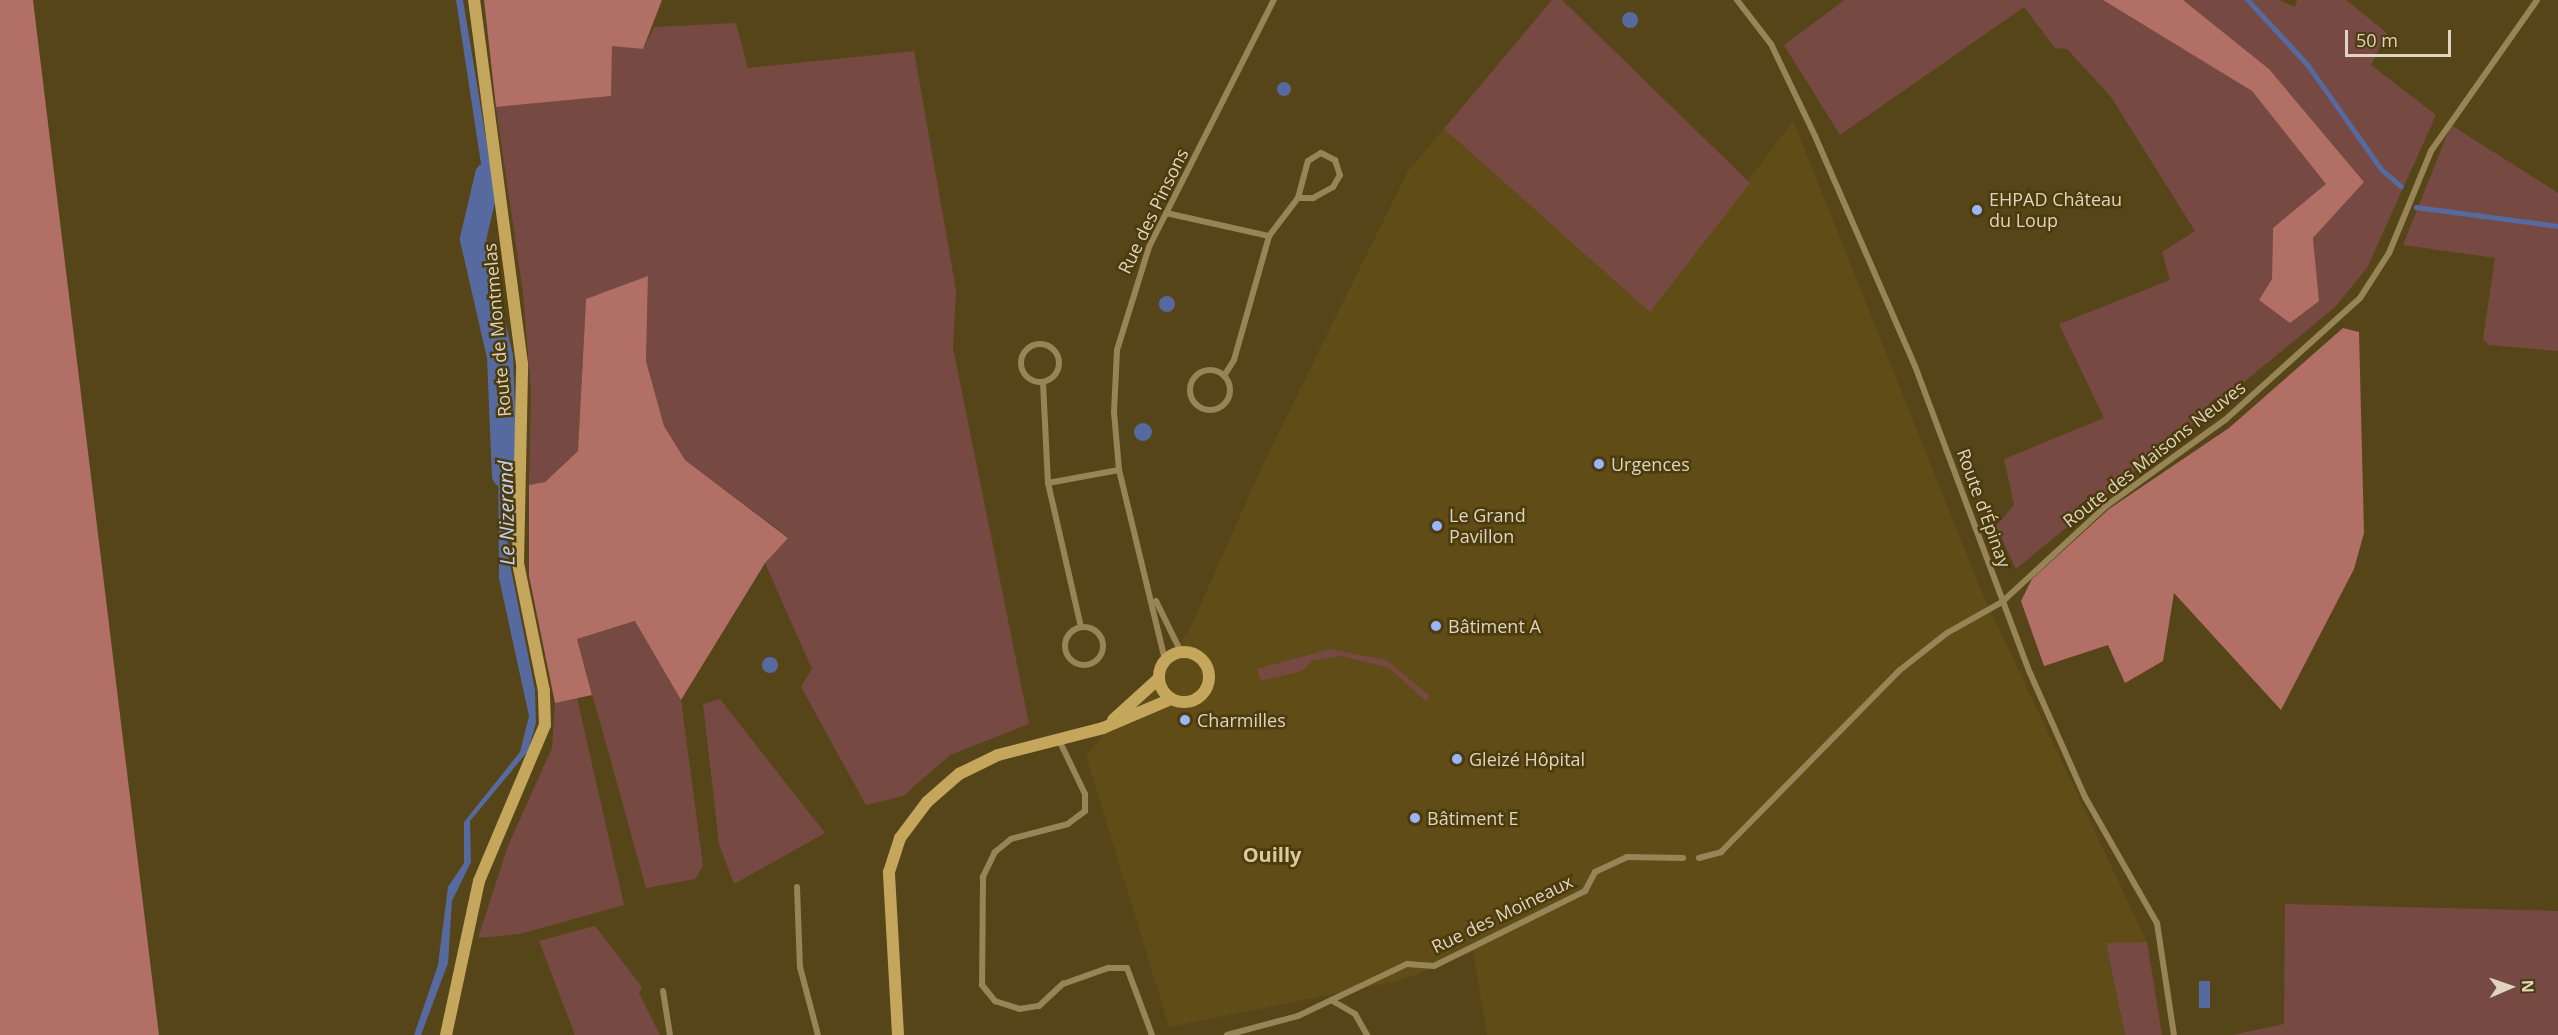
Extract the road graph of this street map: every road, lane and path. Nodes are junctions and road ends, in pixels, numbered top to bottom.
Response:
1 (474, 0) edge
2 (1274, 0) edge
3 (1737, 0) edge
4 (2537, 0) edge
5 (1298, 198) junction
6 (1166, 213) junction
7 (1269, 236) junction
8 (1224, 376) junction
9 (1043, 382) junction
10 (1119, 470) junction
11 (1048, 483) junction
12 (1151, 590) junction
13 (2002, 602) junction
14 (1081, 627) junction
15 (1181, 652) junction
16 (1165, 660) junction
17 (1158, 679) junction
18 (1171, 699) junction
19 (1102, 728) junction
20 (1059, 739) junction
21 (1683, 858) dead end
22 (1699, 858) dead end
23 (797, 887) dead end
24 (663, 991) dead end
25 (1331, 1000) junction
26 (446, 1035) edge
27 (670, 1035) edge
28 (818, 1035) edge
29 (898, 1035) edge
30 (1152, 1035) edge
31 (1227, 1035) edge
32 (1366, 1035) edge
33 (2174, 1035) edge

1 - 26 street, Route de Montmelas
2 - 6 street, Rue des Pinsons
3 - 13 street, Route d'Épinay
4 - 13 street, Route des Maisons Neuves
5 - 5 street
5 - 7 street
6 - 7 street
6 - 10 street, Rue des Pinsons
7 - 8 street
8 - 8 street
9 - 9 street
9 - 11 street
10 - 11 street
10 - 12 street, Rue des Pinsons
11 - 14 street
12 - 15 street, Rue des Pinsons
12 - 16 street, Rue des Pinsons
13 - 22 street
13 - 33 street, Route d'Épinay
14 - 14 street
15 - 16 street
15 - 18 street
16 - 17 street
17 - 18 street
17 - 19 street
18 - 19 street
19 - 20 street
20 - 29 street
20 - 30 street
21 - 25 street, Rue des Moineaux
23 - 28 street
24 - 27 street
25 - 31 street, Rue des Moineaux
25 - 32 street

